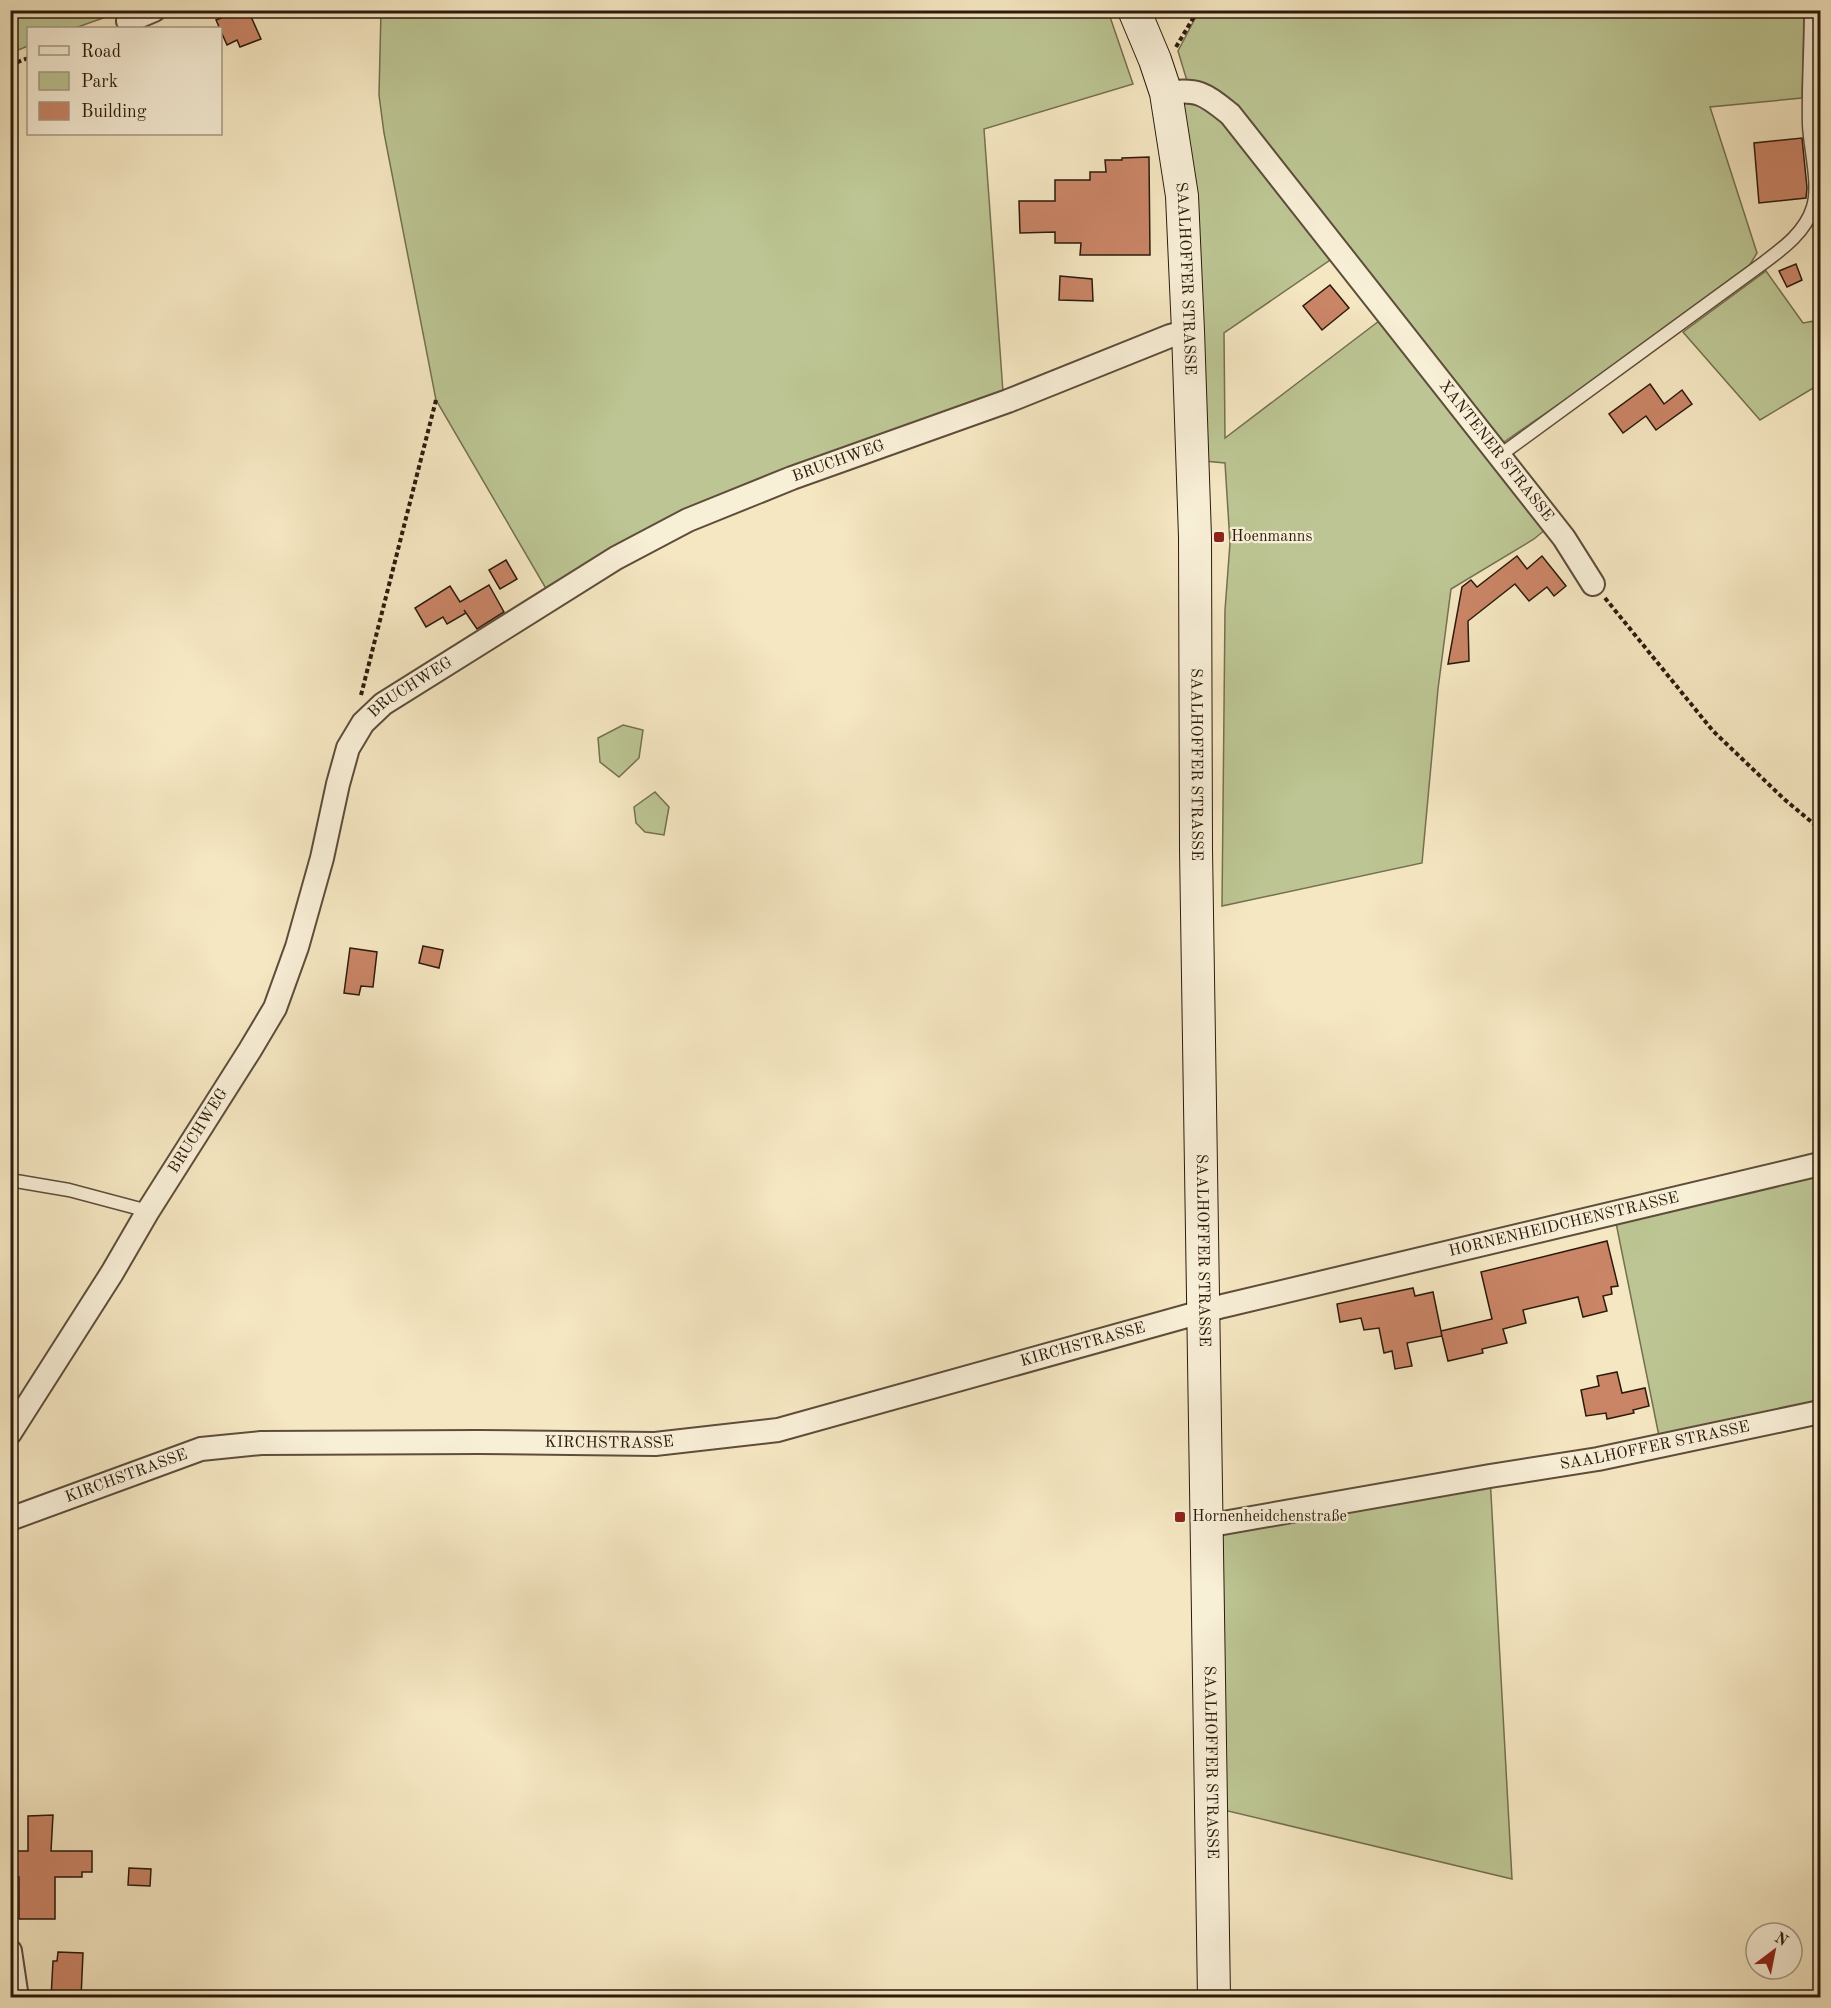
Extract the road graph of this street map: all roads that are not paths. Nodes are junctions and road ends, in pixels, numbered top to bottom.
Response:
1 (154, 10) edge
2 (1811, 10) edge
3 (1134, 11) edge
4 (128, 21) dead end
5 (1167, 93) junction
6 (1188, 331) junction
7 (1499, 456) junction
8 (1593, 584) road end
9 (1821, 1164) edge
10 (10, 1180) edge
11 (148, 1211) junction
12 (1203, 1312) junction
13 (1821, 1412) edge
14 (10, 1433) edge
15 (10, 1519) edge
16 (1206, 1526) junction
17 (10, 1951) edge
18 (17, 1998) edge
19 (1214, 1998) edge

1 - 4 street
2 - 7 lane
3 - 5 main road, SAALHOFFER STRASSE
5 - 6 main road, SAALHOFFER STRASSE
5 - 7 street, XANTENER STRASSE
6 - 11 street, BRUCHWEG
6 - 12 main road, SAALHOFFER STRASSE
7 - 8 street, XANTENER STRASSE
9 - 12 street, HORNENHEIDCHENSTRASSE
10 - 11 lane
11 - 14 street, BRUCHWEG
12 - 15 street, KIRCHSTRASSE
12 - 16 main road, SAALHOFFER STRASSE
13 - 16 street, SAALHOFFER STRASSE
16 - 19 main road, SAALHOFFER STRASSE
17 - 18 street

